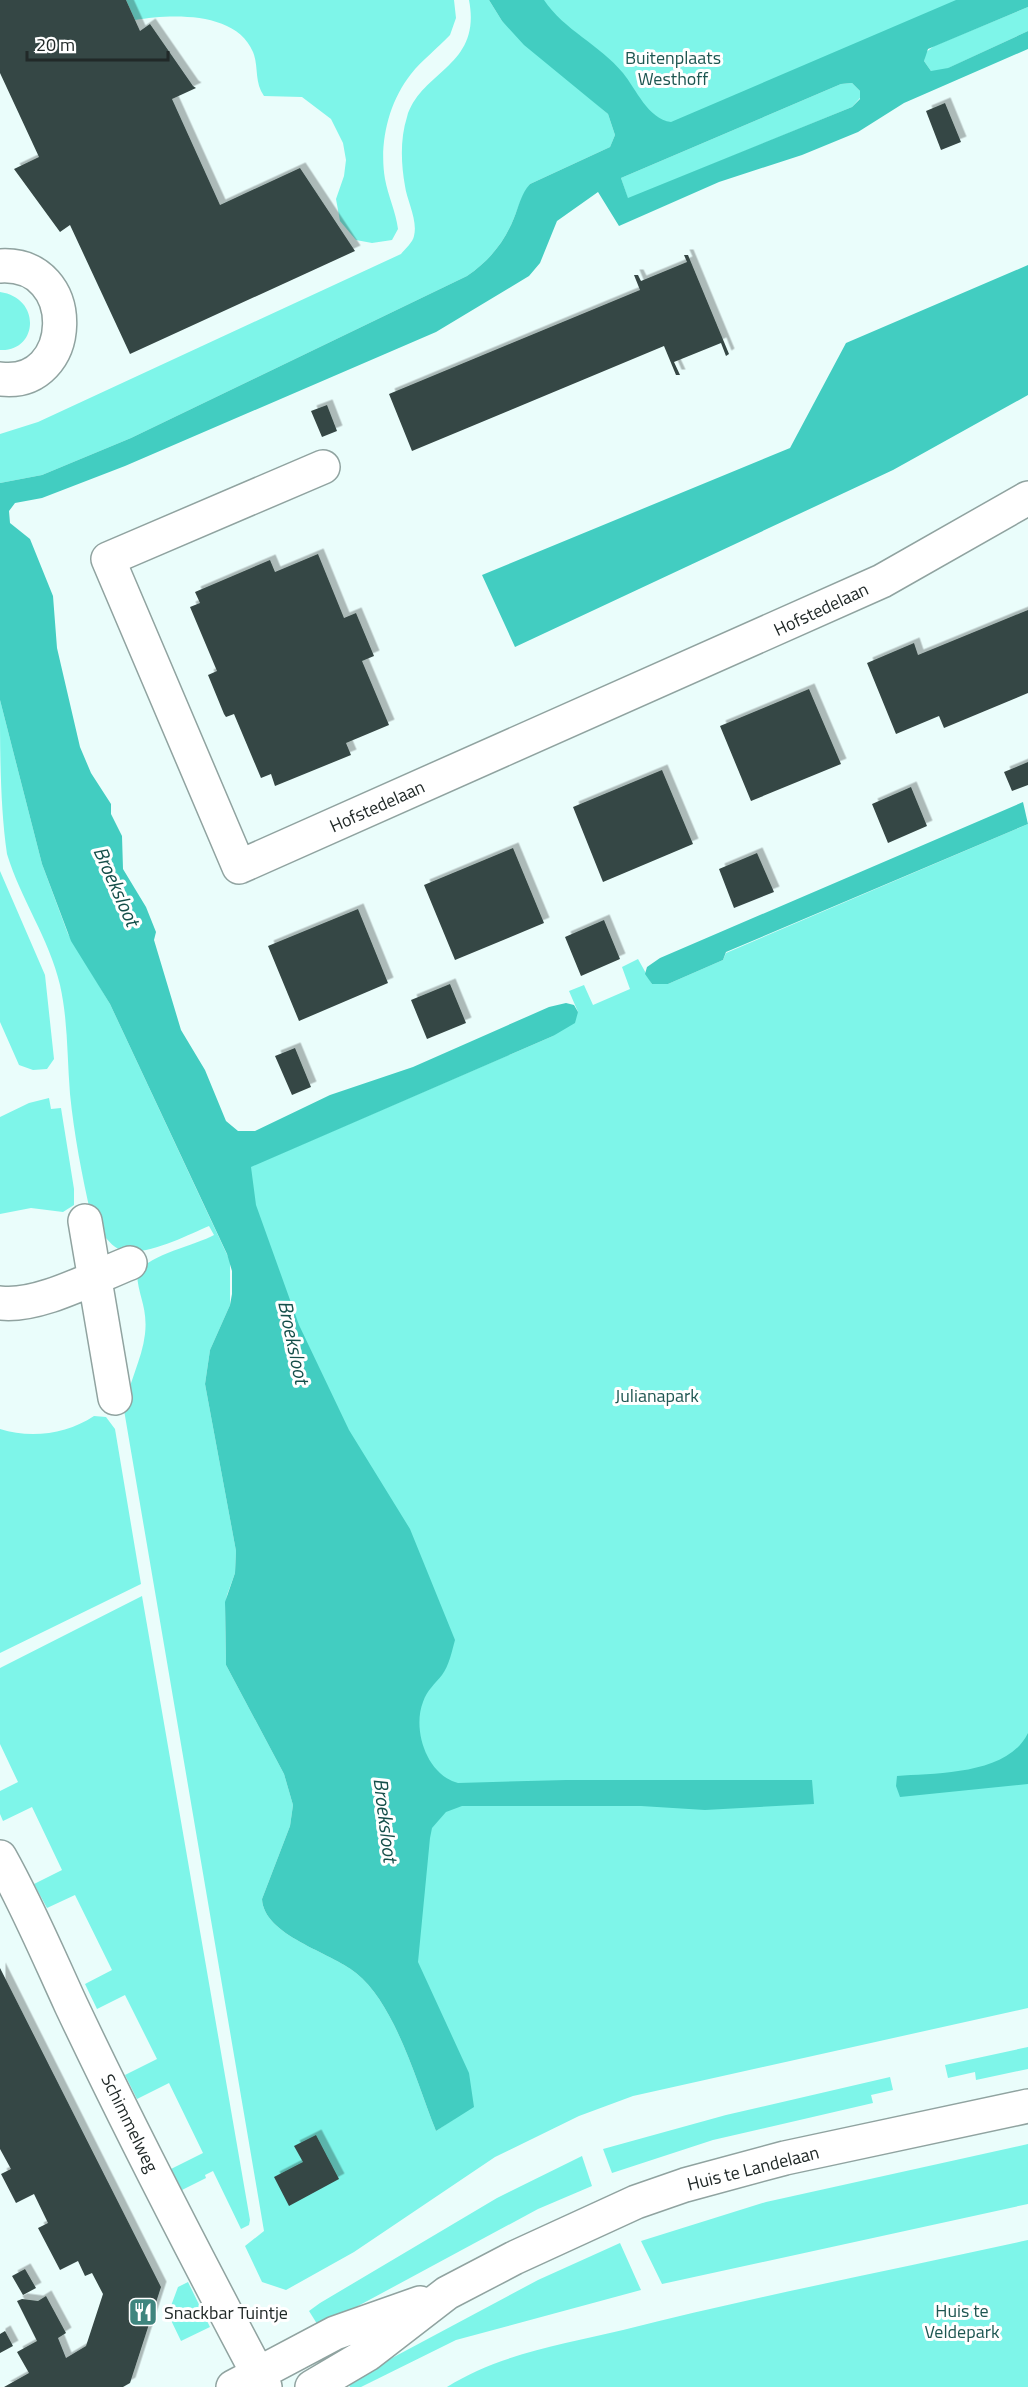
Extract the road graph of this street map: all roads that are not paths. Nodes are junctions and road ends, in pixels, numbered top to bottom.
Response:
1 (0, 266) edge
2 (0, 379) edge
3 (323, 467) dead end
4 (1028, 498) edge
5 (85, 1221) dead end
6 (130, 1263) dead end
7 (95, 1277) junction
8 (0, 1303) edge
9 (115, 1398) dead end
10 (0, 1857) edge
11 (1028, 2106) edge
12 (447, 2294) junction
13 (252, 2382) edge
14 (312, 2387) edge

1 - 2 street
3 - 4 street, Hofstedelaan
5 - 7 street
6 - 7 street
7 - 8 street
7 - 9 street
10 - 13 street, Schimmelweg
11 - 12 street, Huis te Landelaan
12 - 13 street
12 - 14 street

